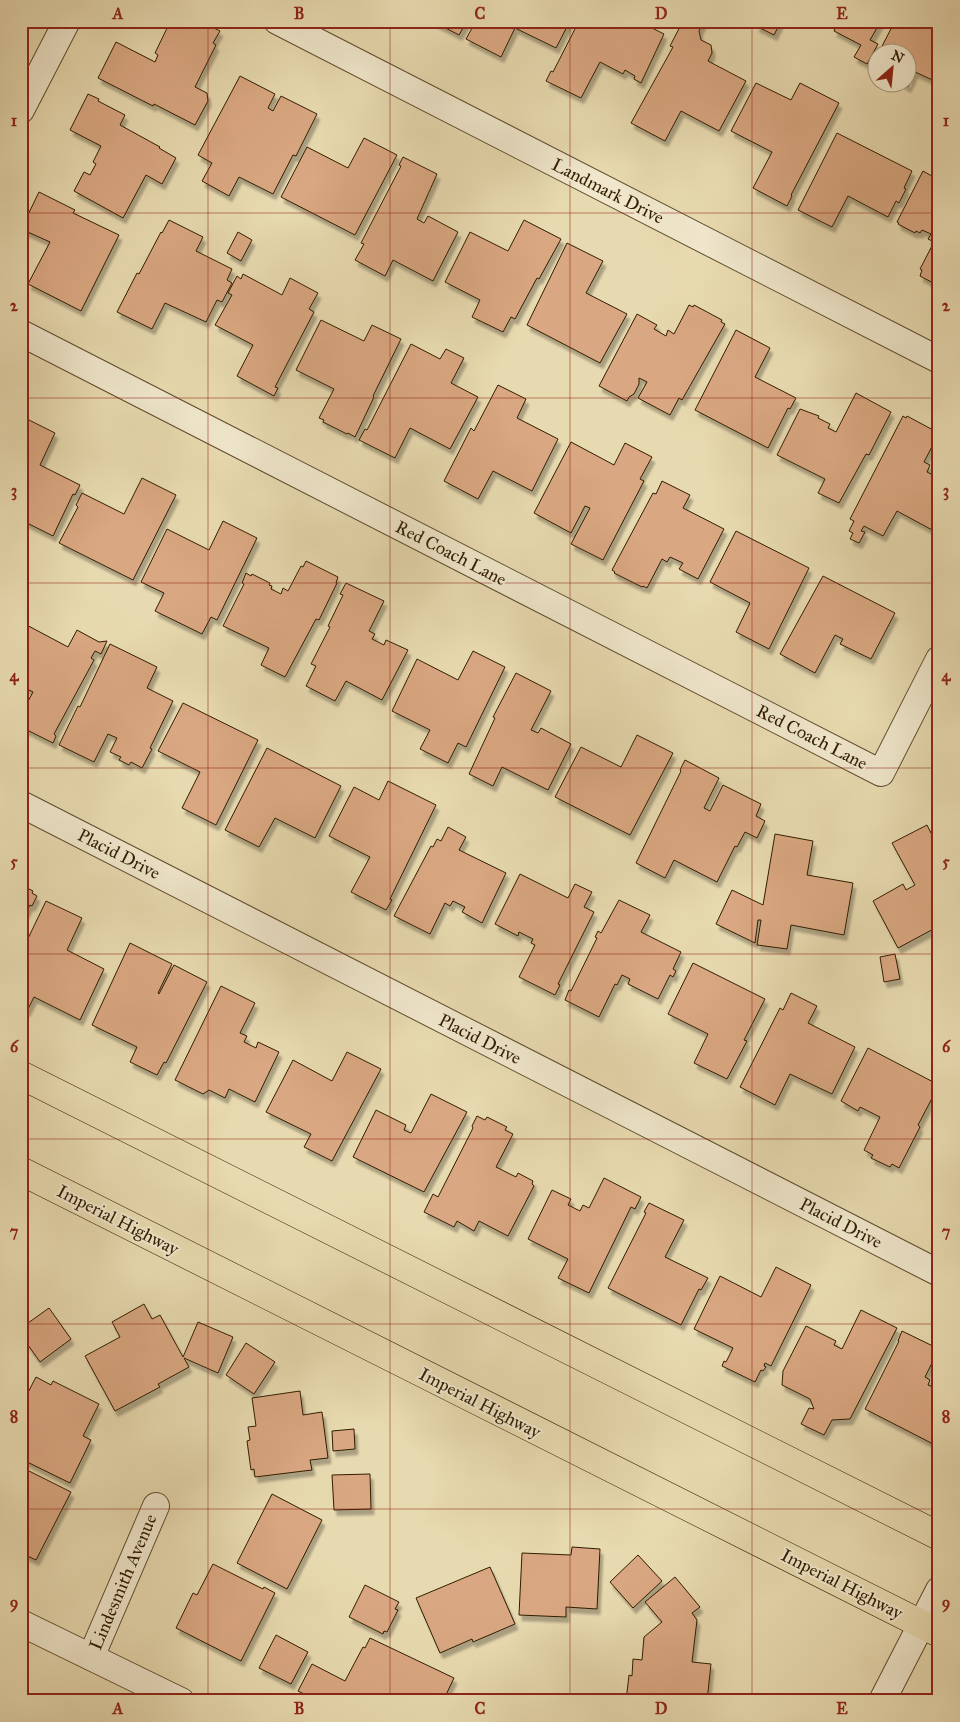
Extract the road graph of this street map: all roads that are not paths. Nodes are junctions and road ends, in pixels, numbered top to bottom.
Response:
1 (67, 21) edge
2 (277, 21) edge
3 (21, 110) edge
4 (21, 333) edge
5 (939, 360) edge
6 (939, 659) edge
7 (21, 804) edge
8 (21, 1075) edge
9 (21, 1171) edge
10 (939, 1274) edge
11 (156, 1506) dead end
12 (939, 1536) edge
13 (939, 1590) edge
14 (21, 1623) edge
15 (930, 1629) edge
16 (91, 1658) junction
17 (181, 1701) edge
18 (882, 1701) edge

1 - 3 street
2 - 5 street, Landmark Drive
4 - 6 street, Red Coach Lane
7 - 10 street, Placid Drive
8 - 12 main road
9 - 15 main road, Imperial Highway
11 - 16 street, Lindesmith Avenue
13 - 15 street
14 - 16 street
15 - 18 street
16 - 17 street

